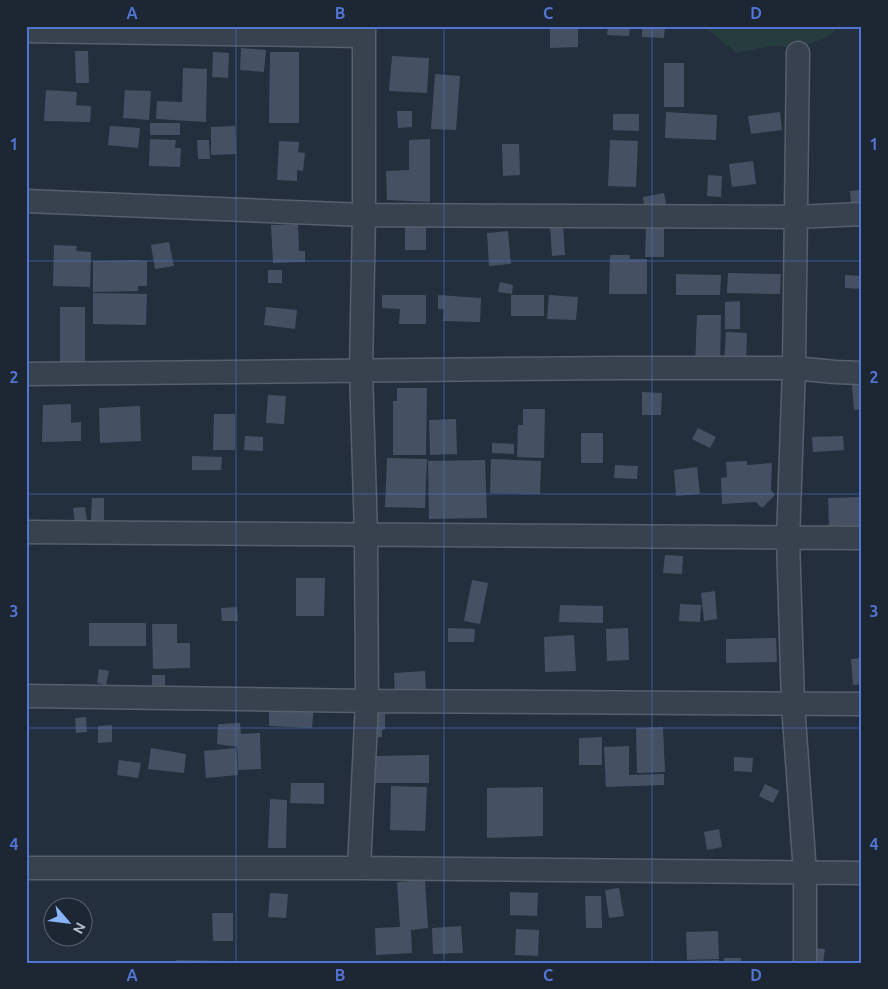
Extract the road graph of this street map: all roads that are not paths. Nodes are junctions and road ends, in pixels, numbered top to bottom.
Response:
1 (26, 31) edge
2 (364, 31) edge
3 (798, 53) dead end
4 (26, 202) edge
5 (862, 214) edge
6 (364, 215) junction
7 (796, 217) junction
8 (794, 368) junction
9 (361, 370) junction
10 (862, 372) edge
11 (26, 374) edge
12 (26, 532) edge
13 (366, 535) junction
14 (862, 538) edge
15 (788, 539) junction
16 (26, 696) edge
17 (366, 701) junction
18 (793, 704) junction
19 (862, 704) edge
20 (26, 868) edge
21 (359, 868) junction
22 (805, 873) junction
23 (862, 874) edge
24 (805, 963) edge

1 - 2 street
2 - 6 street
3 - 7 street
4 - 6 street
5 - 7 street
6 - 7 street
6 - 9 street
7 - 8 street
8 - 9 street
8 - 10 street
8 - 15 street
9 - 11 street
9 - 13 street
12 - 13 street
13 - 15 street
13 - 17 street
14 - 15 street
15 - 18 street
16 - 17 street
17 - 18 street
17 - 21 street
18 - 19 street
18 - 22 street
20 - 21 street
21 - 22 street
22 - 23 street
22 - 24 street

